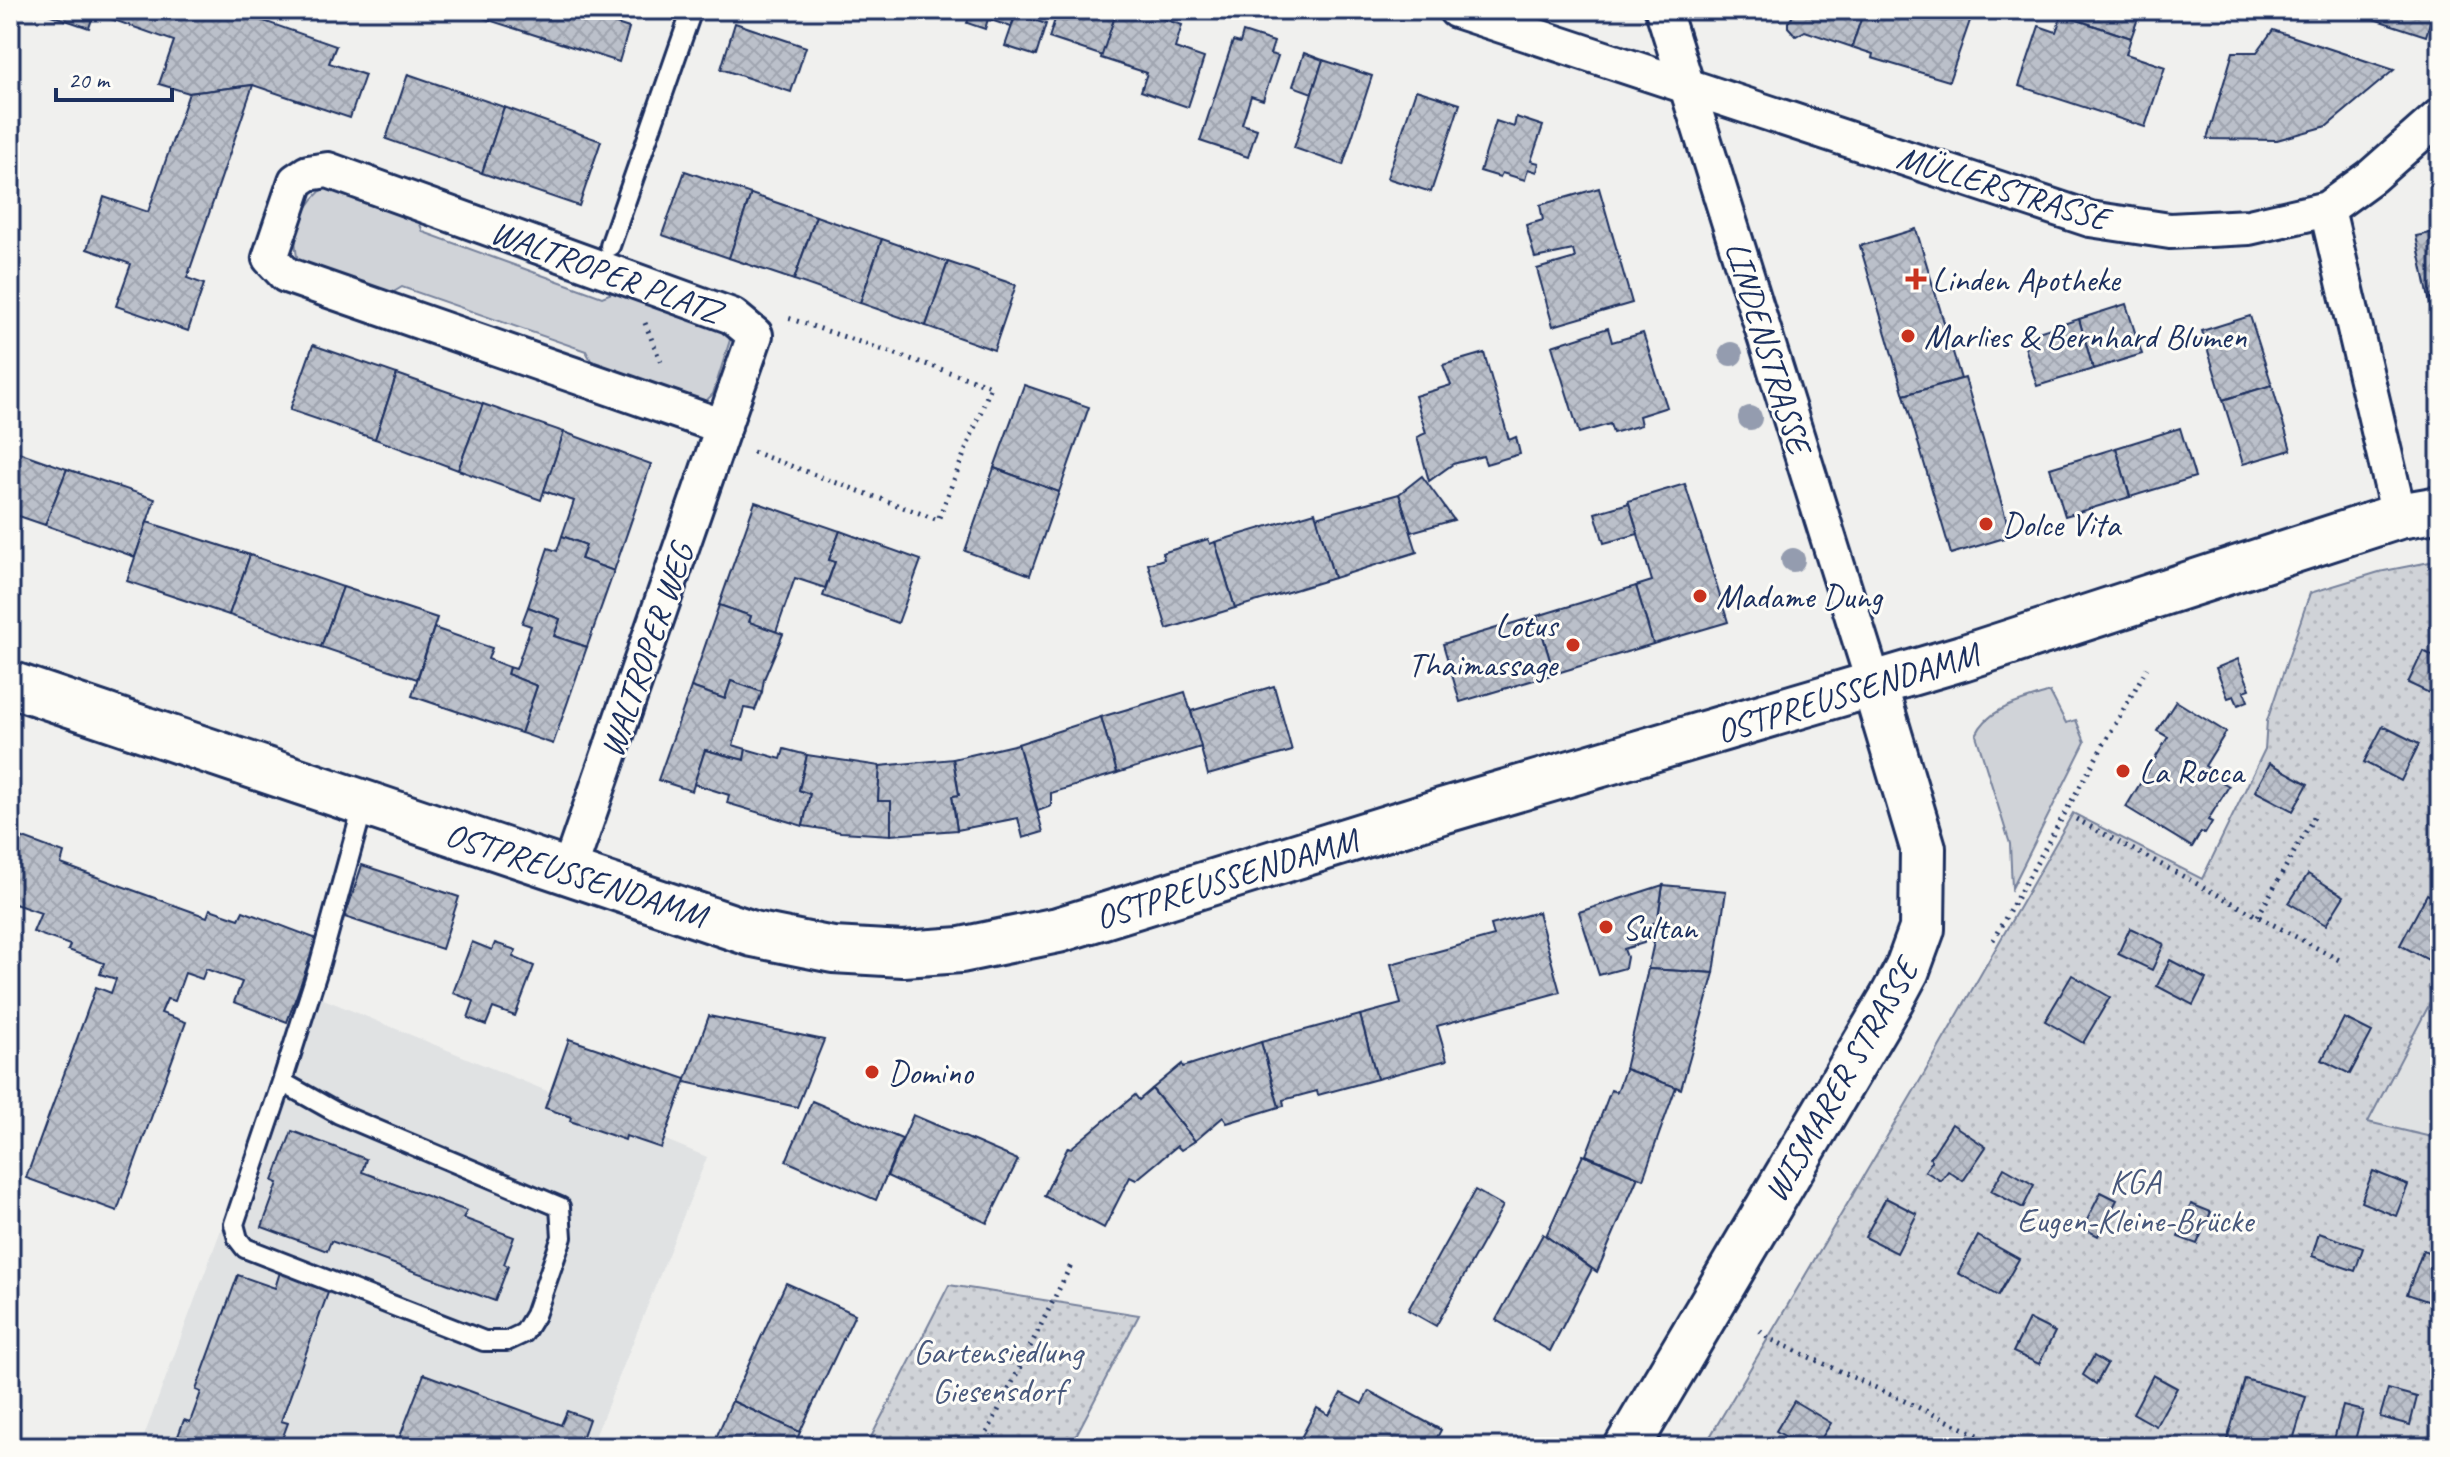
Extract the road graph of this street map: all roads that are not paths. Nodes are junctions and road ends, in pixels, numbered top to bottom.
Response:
1 (692, 10) edge
2 (1456, 10) edge
3 (1663, 10) edge
4 (1687, 86) junction
5 (2440, 116) edge
6 (2327, 209) junction
7 (610, 246) dead end
8 (724, 427) junction
9 (2419, 512) edge
10 (1874, 684) junction
11 (13, 692) edge
12 (364, 803) junction
13 (568, 873) junction
14 (282, 1082) junction
15 (1627, 1447) edge

1 - 7 lane
2 - 4 street, MÜLLERSTRASSE
3 - 4 street, LINDENSTRASSE
4 - 6 street, MÜLLERSTRASSE
4 - 10 street, LINDENSTRASSE
5 - 6 street, MÜLLERSTRASSE
6 - 9 street
8 - 8 street, WALTROPER PLATZ
8 - 13 street, WALTROPER WEG
9 - 10 main road, OSTPREUSSENDAMM
10 - 13 main road, OSTPREUSSENDAMM
10 - 15 main road, WISMARER STRASSE
11 - 12 main road, OSTPREUSSENDAMM
12 - 13 main road, OSTPREUSSENDAMM
12 - 14 lane
14 - 14 lane

